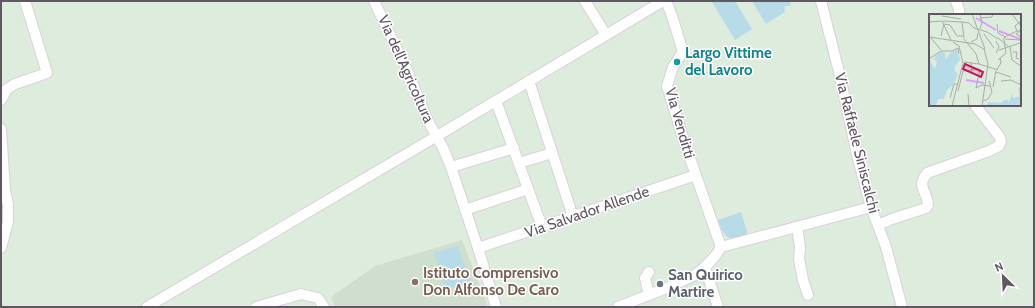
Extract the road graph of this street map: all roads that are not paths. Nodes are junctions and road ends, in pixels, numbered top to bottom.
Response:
1 (25, 1) edge
2 (374, 1) edge
3 (585, 1) edge
4 (665, 1) edge
5 (821, 1) edge
6 (956, 1) edge
7 (959, 14) edge
8 (606, 35) junction
9 (528, 81) junction
10 (1, 100) edge
11 (496, 101) junction
12 (976, 106) edge
13 (1, 129) edge
14 (437, 136) junction
15 (514, 148) junction
16 (552, 153) junction
17 (519, 163) junction
18 (451, 167) junction
19 (696, 175) junction
20 (528, 189) junction
21 (871, 207) junction
22 (465, 210) junction
23 (572, 217) junction
24 (878, 225) junction
25 (542, 227) junction
26 (797, 227) junction
27 (721, 246) junction
28 (1, 248) edge
29 (478, 248) junction
30 (706, 268) junction
31 (649, 272) dead end
32 (649, 295) junction
33 (808, 295) dead end
34 (633, 304) edge
35 (147, 307) edge
36 (256, 307) edge
37 (324, 307) edge
38 (496, 307) edge
39 (618, 307) edge
40 (718, 307) edge
41 (902, 307) edge

1 - 10 street
2 - 14 street, Via dell'Agricoltura
3 - 8 street
4 - 8 street
4 - 19 street, Via Venditti
5 - 21 street, Via Raffaele Siniscalchi
6 - 7 street
8 - 9 street
9 - 11 street
9 - 16 street
11 - 14 street
11 - 15 street
12 - 24 street
13 - 28 street
14 - 18 street, Via dell'Agricoltura
14 - 35 street
15 - 17 street
15 - 18 street
16 - 17 street
16 - 23 street
17 - 20 street
18 - 22 street, Via dell'Agricoltura
19 - 23 street, Via Salvador Allende
19 - 27 street, Via Venditti
20 - 22 street
20 - 25 street
21 - 24 street, Via Raffaele Siniscalchi
21 - 26 street
22 - 29 street, Via dell'Agricoltura
23 - 25 street, Via Salvador Allende
24 - 41 street, Via Raffaele Siniscalchi
25 - 29 street, Via Salvador Allende
26 - 27 street
26 - 33 street
27 - 30 street
29 - 38 street, Via dell'Agricoltura
30 - 32 street
30 - 40 street
31 - 32 street
32 - 34 street
34 - 39 street
36 - 37 street

